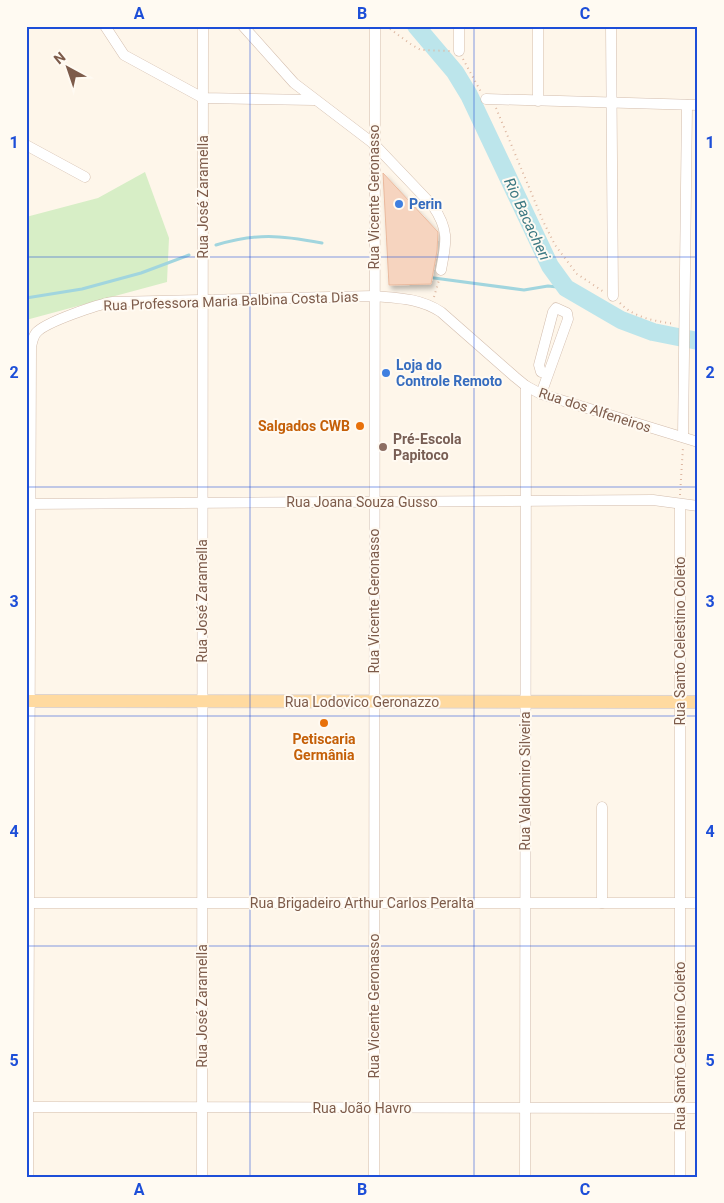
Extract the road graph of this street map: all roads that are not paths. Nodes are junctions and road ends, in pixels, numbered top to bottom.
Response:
1 (105, 26) edge
2 (203, 26) edge
3 (243, 26) edge
4 (374, 26) edge
5 (459, 26) edge
6 (538, 26) edge
7 (611, 26) edge
8 (459, 51) road end
9 (203, 98) junction
10 (486, 99) road end
11 (314, 100) junction
12 (538, 101) junction
13 (612, 103) junction
14 (687, 105) junction
15 (698, 105) edge
16 (374, 144) junction
17 (26, 145) edge
18 (86, 177) dead end
19 (441, 270) dead end
20 (374, 296) junction
21 (613, 296) road end
22 (202, 300) junction
23 (432, 306) joint
24 (548, 374) junction
25 (526, 386) junction
26 (541, 394) junction
27 (683, 437) junction
28 (698, 442) edge
29 (526, 501) junction
30 (374, 502) junction
31 (202, 503) junction
32 (29, 504) edge
33 (680, 505) junction
34 (698, 506) edge
35 (28, 701) edge
36 (202, 702) junction
37 (374, 702) junction
38 (526, 702) junction
39 (680, 702) junction
40 (698, 702) edge
41 (602, 807) dead end
42 (28, 902) edge
43 (202, 903) junction
44 (374, 903) junction
45 (525, 903) junction
46 (602, 903) junction
47 (680, 903) junction
48 (698, 903) edge
49 (27, 1108) edge
50 (202, 1108) junction
51 (374, 1108) junction
52 (525, 1108) junction
53 (680, 1108) junction
54 (698, 1108) edge
55 (28, 1177) edge
56 (202, 1177) edge
57 (374, 1177) edge
58 (525, 1177) edge
59 (680, 1177) edge

1 - 9 street
2 - 9 street, Rua José Zaramella
3 - 11 street
4 - 16 street, Rua Vicente Geronasso
5 - 8 street
6 - 12 street
7 - 13 street
9 - 11 street
9 - 22 street, Rua José Zaramella
10 - 12 street
11 - 16 street
12 - 13 street
13 - 14 street
13 - 21 street
14 - 15 street
14 - 27 street
16 - 19 street
16 - 20 street, Rua Vicente Geronasso
17 - 18 street
20 - 22 street, Rua Professora Maria Balbina Costa Dias
20 - 23 street, Rua Professora Maria Balbina Costa Dias
20 - 30 street, Rua Vicente Geronasso
22 - 31 street, Rua José Zaramella
22 - 32 street, Rua Professora Maria Balbina Costa Dias
23 - 25 street, Rua dos Alfeneiros
24 - 24 street
24 - 26 street
25 - 26 street, Rua dos Alfeneiros
25 - 29 street, Rua Valdomiro Silveira
26 - 27 street, Rua dos Alfeneiros
27 - 28 street, Rua dos Alfeneiros
29 - 30 street, Rua Joana Souza Gusso
29 - 33 street, Rua Joana Souza Gusso
29 - 38 street, Rua Valdomiro Silveira
30 - 31 street, Rua Joana Souza Gusso
30 - 37 street, Rua Vicente Geronasso
31 - 32 street, Rua Joana Souza Gusso
31 - 36 street, Rua José Zaramella
32 - 35 street
33 - 34 street, Rua Joana Souza Gusso
33 - 39 street, Rua Santo Celestino Coleto
35 - 36 main road, Rua Lodovico Geronazzo
35 - 42 street
36 - 37 main road, Rua Lodovico Geronazzo
36 - 43 street, Rua José Zaramella
37 - 38 main road, Rua Lodovico Geronazzo
37 - 44 street, Rua Vicente Geronasso
38 - 39 main road, Rua Lodovico Geronazzo
38 - 45 street, Rua Valdomiro Silveira
39 - 40 main road, Rua Lodovico Geronazzo
39 - 47 street, Rua Santo Celestino Coleto
41 - 46 street
42 - 43 street, Rua Brigadeiro Arthur Carlos Peralta
42 - 49 street
43 - 44 street, Rua Brigadeiro Arthur Carlos Peralta
43 - 50 street, Rua José Zaramella
44 - 45 street, Rua Brigadeiro Arthur Carlos Peralta
44 - 51 street, Rua Vicente Geronasso
45 - 46 street, Rua Brigadeiro Arthur Carlos Peralta
45 - 52 street, Rua Valdomiro Silveira
46 - 47 street, Rua Brigadeiro Arthur Carlos Peralta
47 - 48 street, Rua Brigadeiro Arthur Carlos Peralta
47 - 53 street, Rua Santo Celestino Coleto
49 - 50 street, Rua João Havro
49 - 55 street
50 - 51 street, Rua João Havro
50 - 56 street, Rua José Zaramella
51 - 52 street, Rua João Havro
51 - 57 street, Rua Vicente Geronasso
52 - 53 street, Rua João Havro
52 - 58 street, Rua Valdomiro Silveira
53 - 54 street, Rua João Havro
53 - 59 street, Rua Santo Celestino Coleto

